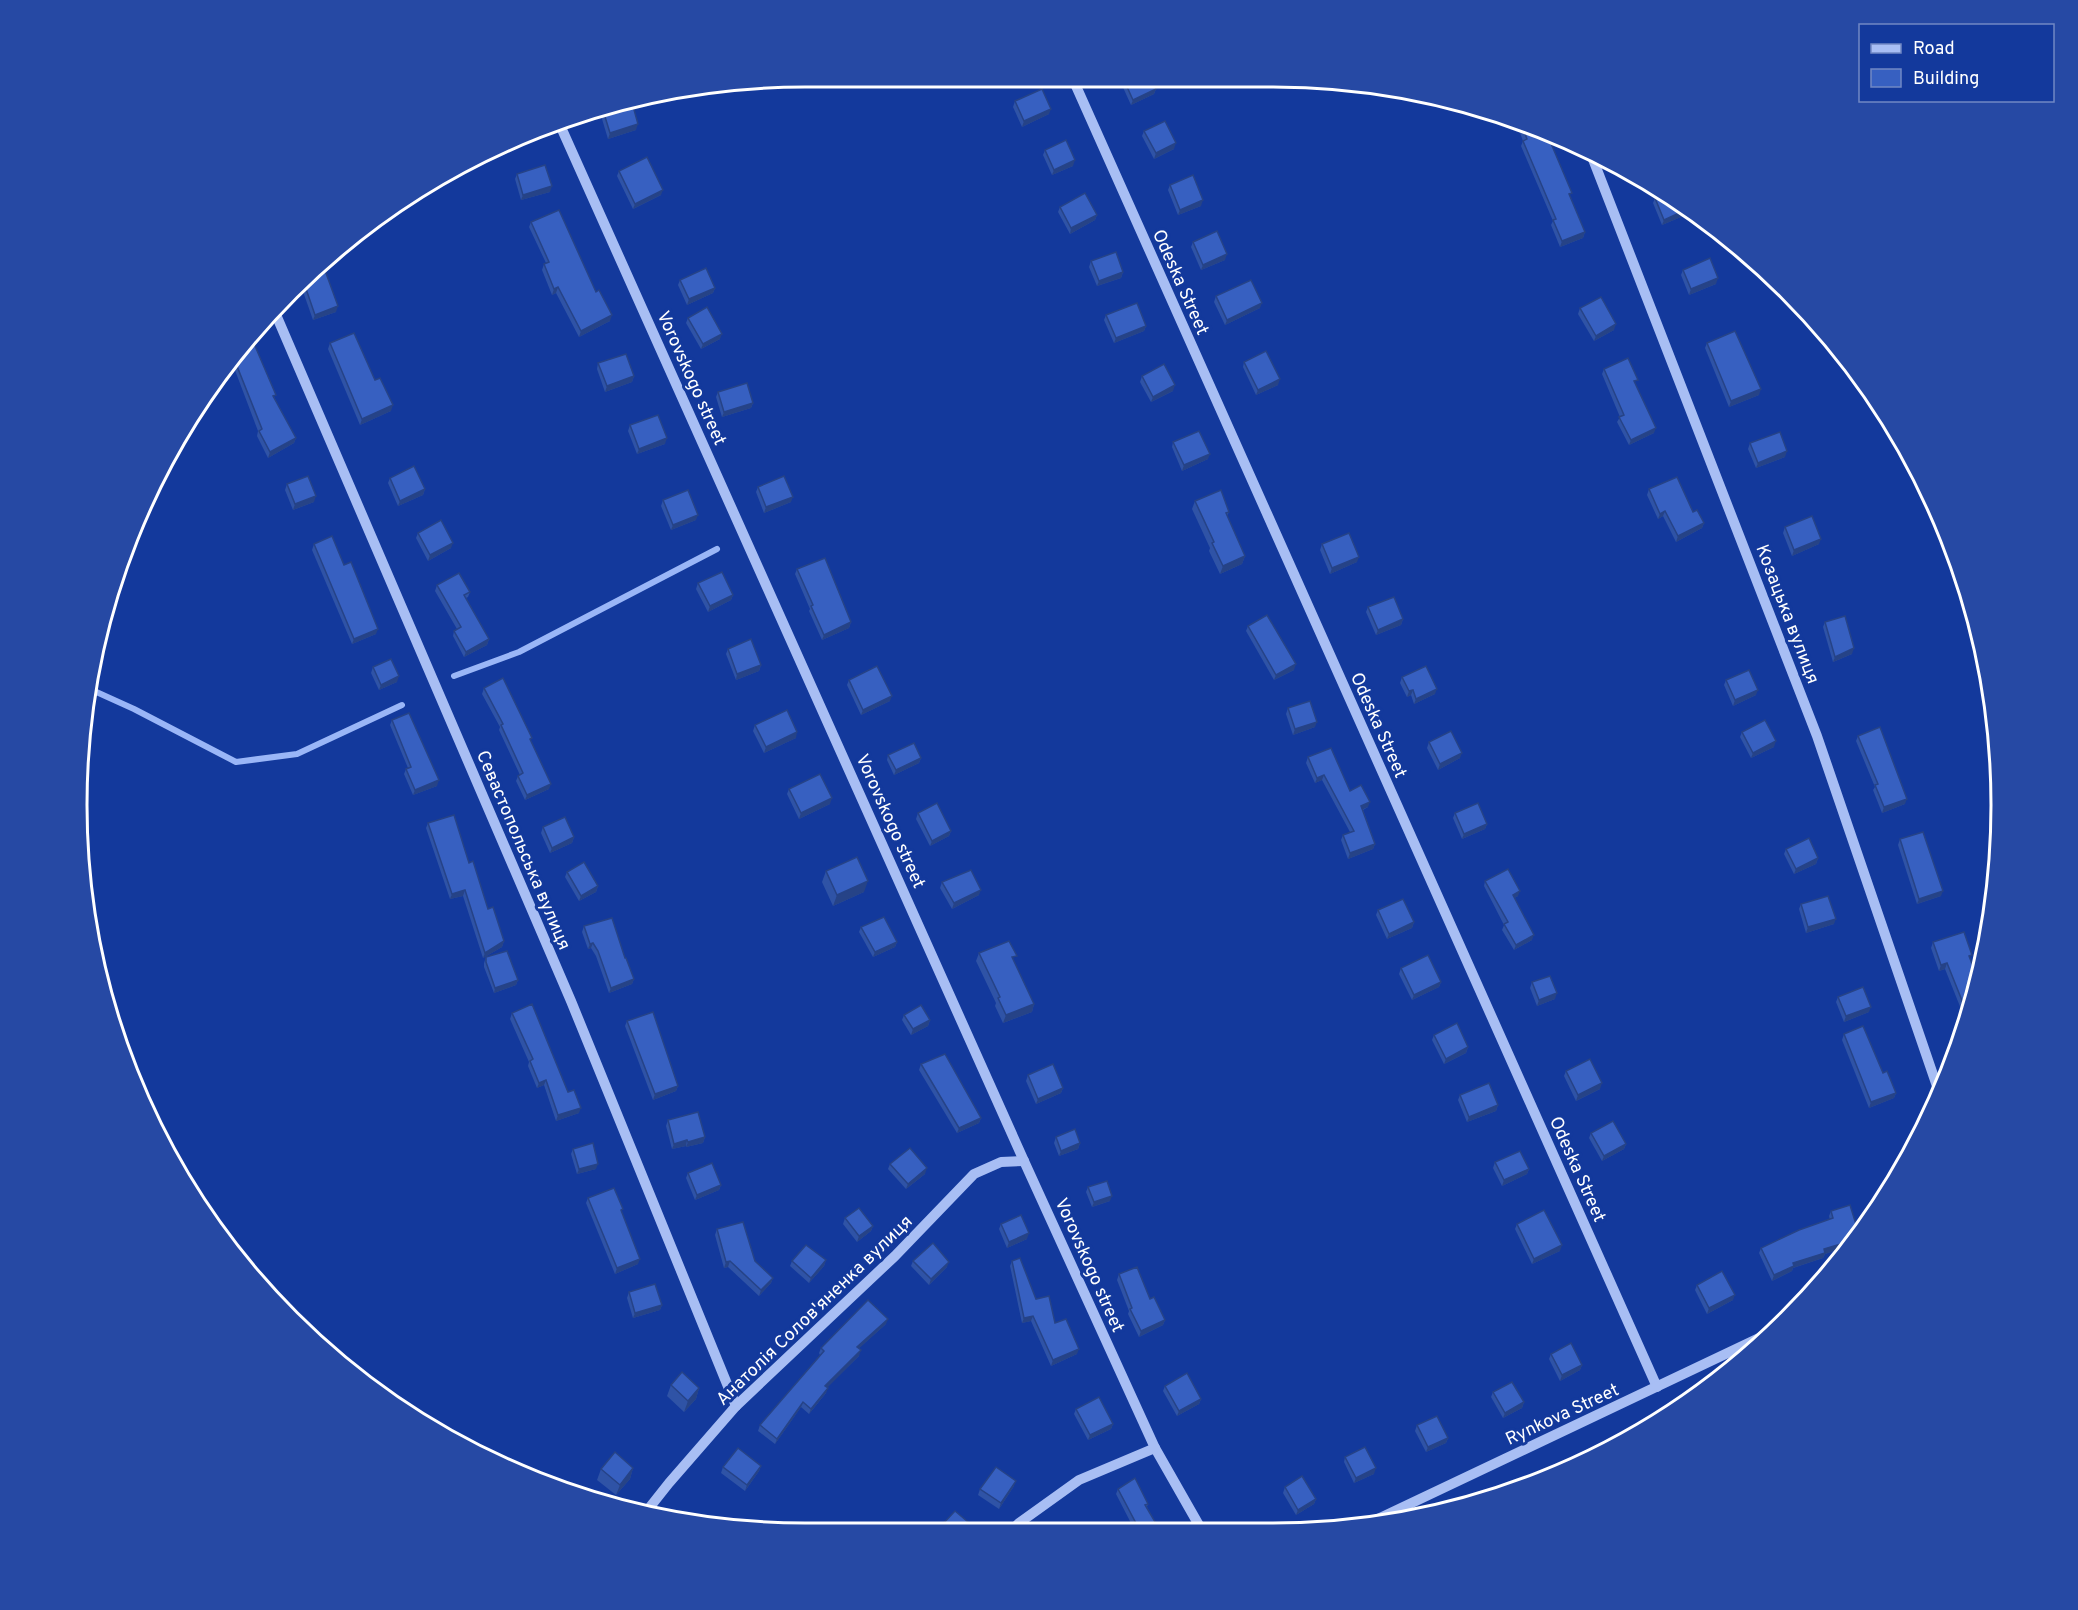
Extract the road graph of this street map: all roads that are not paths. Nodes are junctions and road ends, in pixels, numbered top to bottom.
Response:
1 (1076, 87) edge
2 (562, 129) edge
3 (1594, 163) edge
4 (278, 318) edge
5 (1935, 1081) edge
6 (1024, 1161) junction
7 (1747, 1344) edge
8 (1657, 1387) junction
9 (736, 1406) junction
10 (1155, 1448) junction
11 (651, 1506) edge
12 (1391, 1513) edge
13 (1019, 1523) edge
14 (1198, 1523) edge

1 - 8 street, Odeska Street
2 - 6 street, Vorovskogo street
3 - 5 street, Козацька вулиця
4 - 9 street, Севастопольська вулиця
6 - 9 street, Анатолія Солов'яненка вулиця
6 - 10 street, Vorovskogo street
7 - 8 street, Rynkova Street
8 - 12 street, Rynkova Street
9 - 11 street, Анатолія Солов'яненка вулиця
10 - 13 street
10 - 14 street, Vorovskogo street

